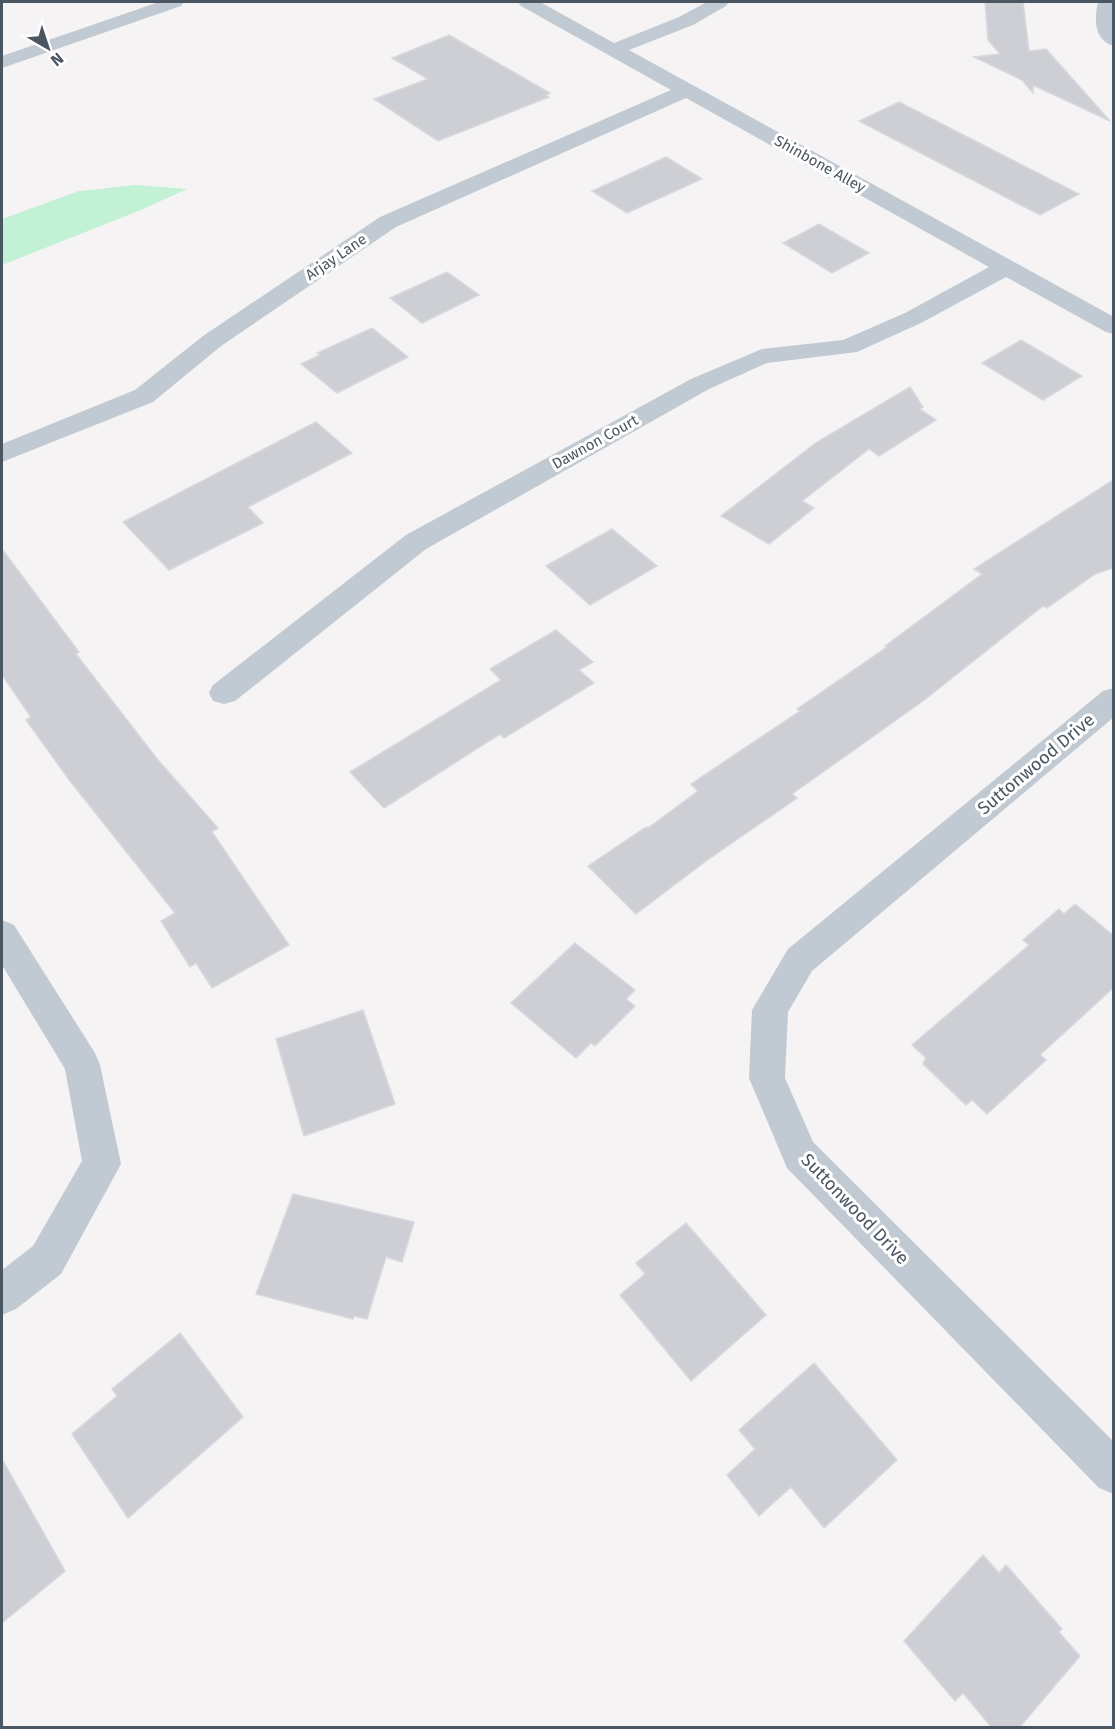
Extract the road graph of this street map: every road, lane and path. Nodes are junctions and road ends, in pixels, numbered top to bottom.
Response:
1 (175, 2) edge
2 (527, 2) edge
3 (720, 2) edge
4 (1107, 2) edge
5 (1113, 40) edge
6 (615, 49) junction
7 (2, 62) edge
8 (688, 90) junction
9 (1005, 268) junction
10 (1113, 327) edge
11 (2, 454) edge
12 (224, 693) dead end
13 (1113, 699) edge
14 (2, 936) edge
15 (2, 1295) edge
16 (1113, 1473) edge

1 - 7 street
2 - 6 street, Shinbone Alley
3 - 6 street
4 - 5 street
6 - 8 street, Shinbone Alley
8 - 9 street, Shinbone Alley
8 - 11 street, Arjay Lane
9 - 10 street, Shinbone Alley
9 - 12 street, Dawnon Court
13 - 16 street, Suttonwood Drive
14 - 15 street

